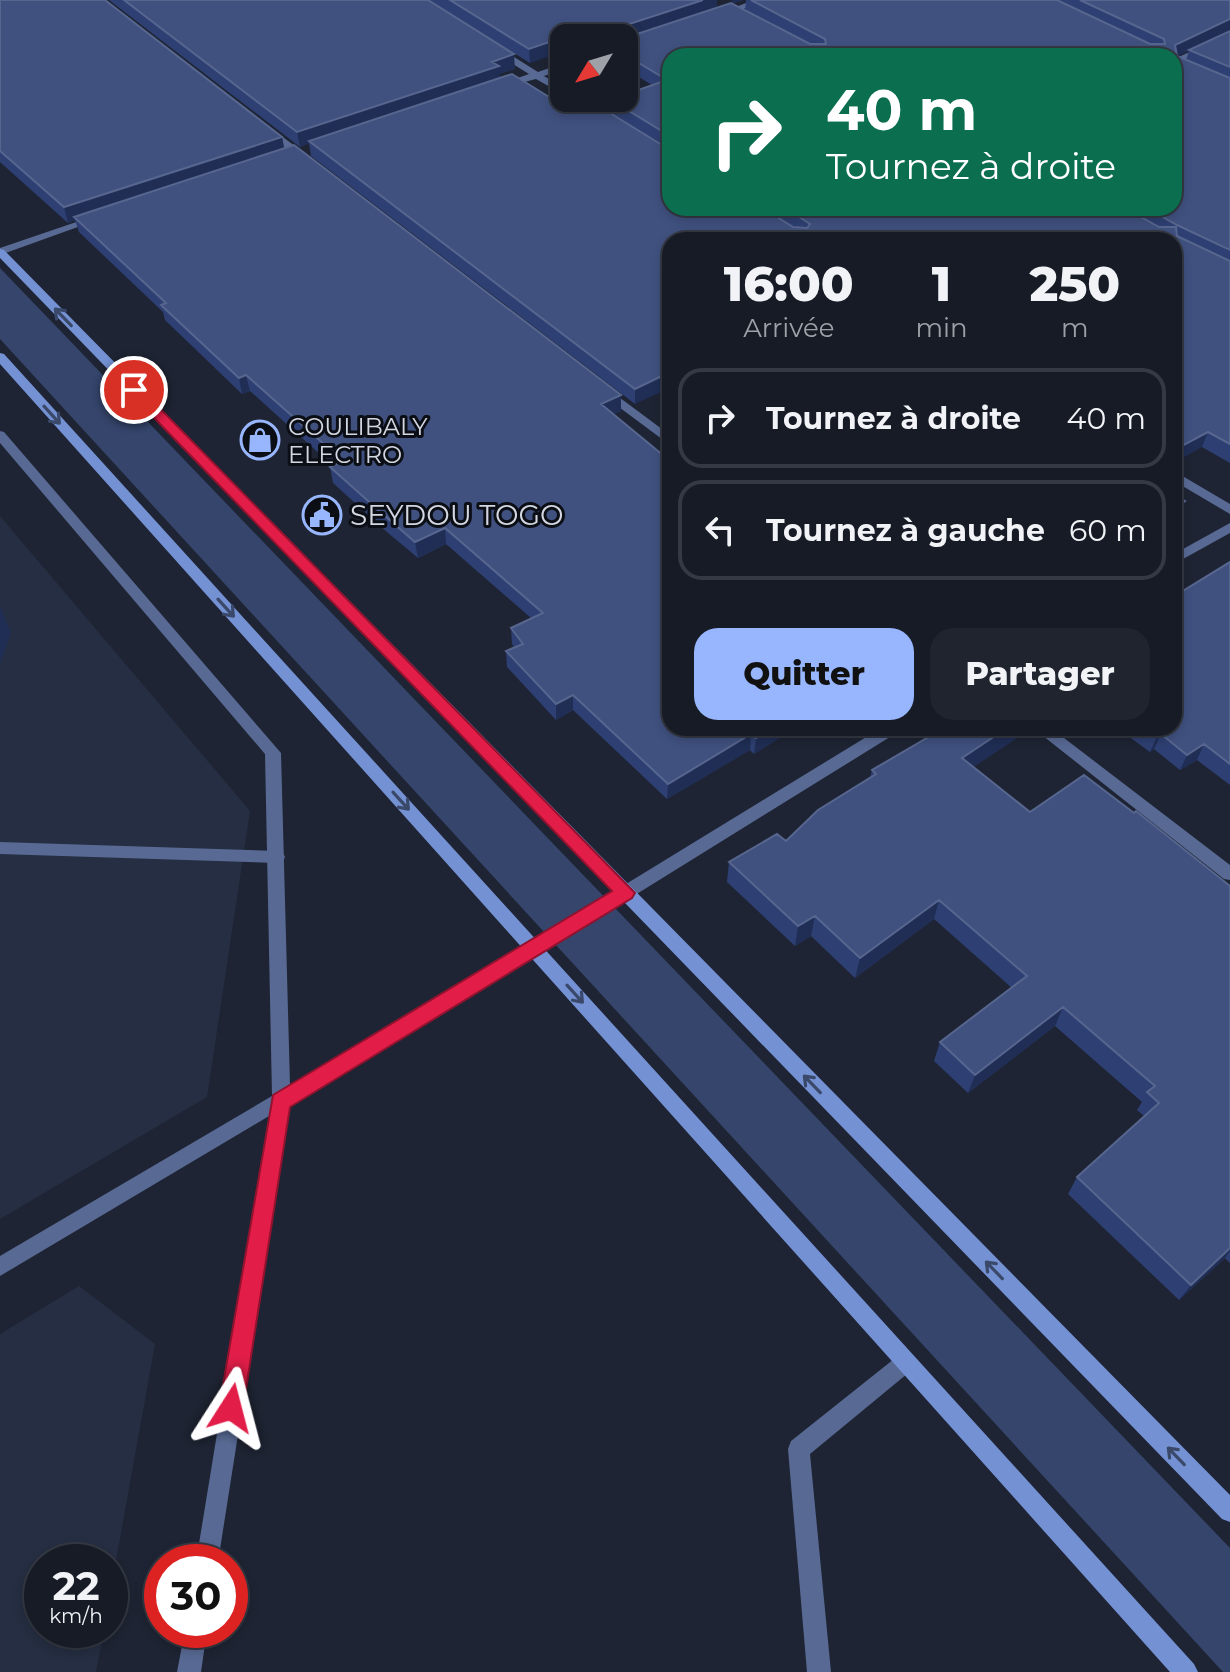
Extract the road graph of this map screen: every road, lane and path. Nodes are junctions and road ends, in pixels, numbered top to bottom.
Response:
1 (763, 0) edge
2 (721, 5) edge
3 (731, 11) junction
4 (743, 17) edge
5 (704, 19) edge
6 (1230, 37) edge
7 (483, 42) edge
8 (1182, 60) edge
9 (1182, 69) edge
10 (550, 70) edge
11 (1188, 72) edge
12 (536, 75) junction
13 (550, 84) edge
14 (492, 90) edge
15 (596, 112) edge
16 (261, 125) edge
17 (622, 128) edge
18 (313, 149) edge
19 (298, 154) junction
20 (284, 158) edge
21 (323, 173) edge
22 (113, 213) edge
23 (0, 252) edge
24 (0, 357) edge
25 (596, 384) edge
26 (0, 435) edge
27 (662, 435) edge
28 (1182, 480) edge
29 (1230, 510) edge
30 (1230, 527) edge
31 (1182, 555) edge
32 (880, 736) edge
33 (1051, 736) edge
34 (0, 848) edge
35 (277, 857) junction
36 (1230, 874) edge
37 (626, 893) junction
38 (534, 949) junction
39 (281, 1101) junction
40 (0, 1267) edge
41 (906, 1362) junction
42 (1230, 1511) edge
43 (210, 1544) edge
44 (193, 1648) edge
45 (189, 1672) edge
46 (819, 1672) edge
47 (1186, 1672) edge

1 - 3 street
2 - 3 street
3 - 4 street
3 - 5 street
6 - 8 street
7 - 12 street
9 - 11 street
10 - 12 street
12 - 13 street
12 - 14 street
15 - 17 street
16 - 19 street
18 - 19 street
19 - 20 street
19 - 21 street
22 - 23 street
37 -> 23 main road
24 -> 38 main road
25 - 27 street
26 - 35 street
28 - 29 street
30 - 31 street
32 - 37 street
33 - 36 street
34 - 35 street
35 - 39 street
37 - 38 street
42 -> 37 main road
38 - 39 street
38 -> 41 main road
39 - 40 street
39 - 43 street
41 - 46 street
41 - 47 main road
44 - 45 street

